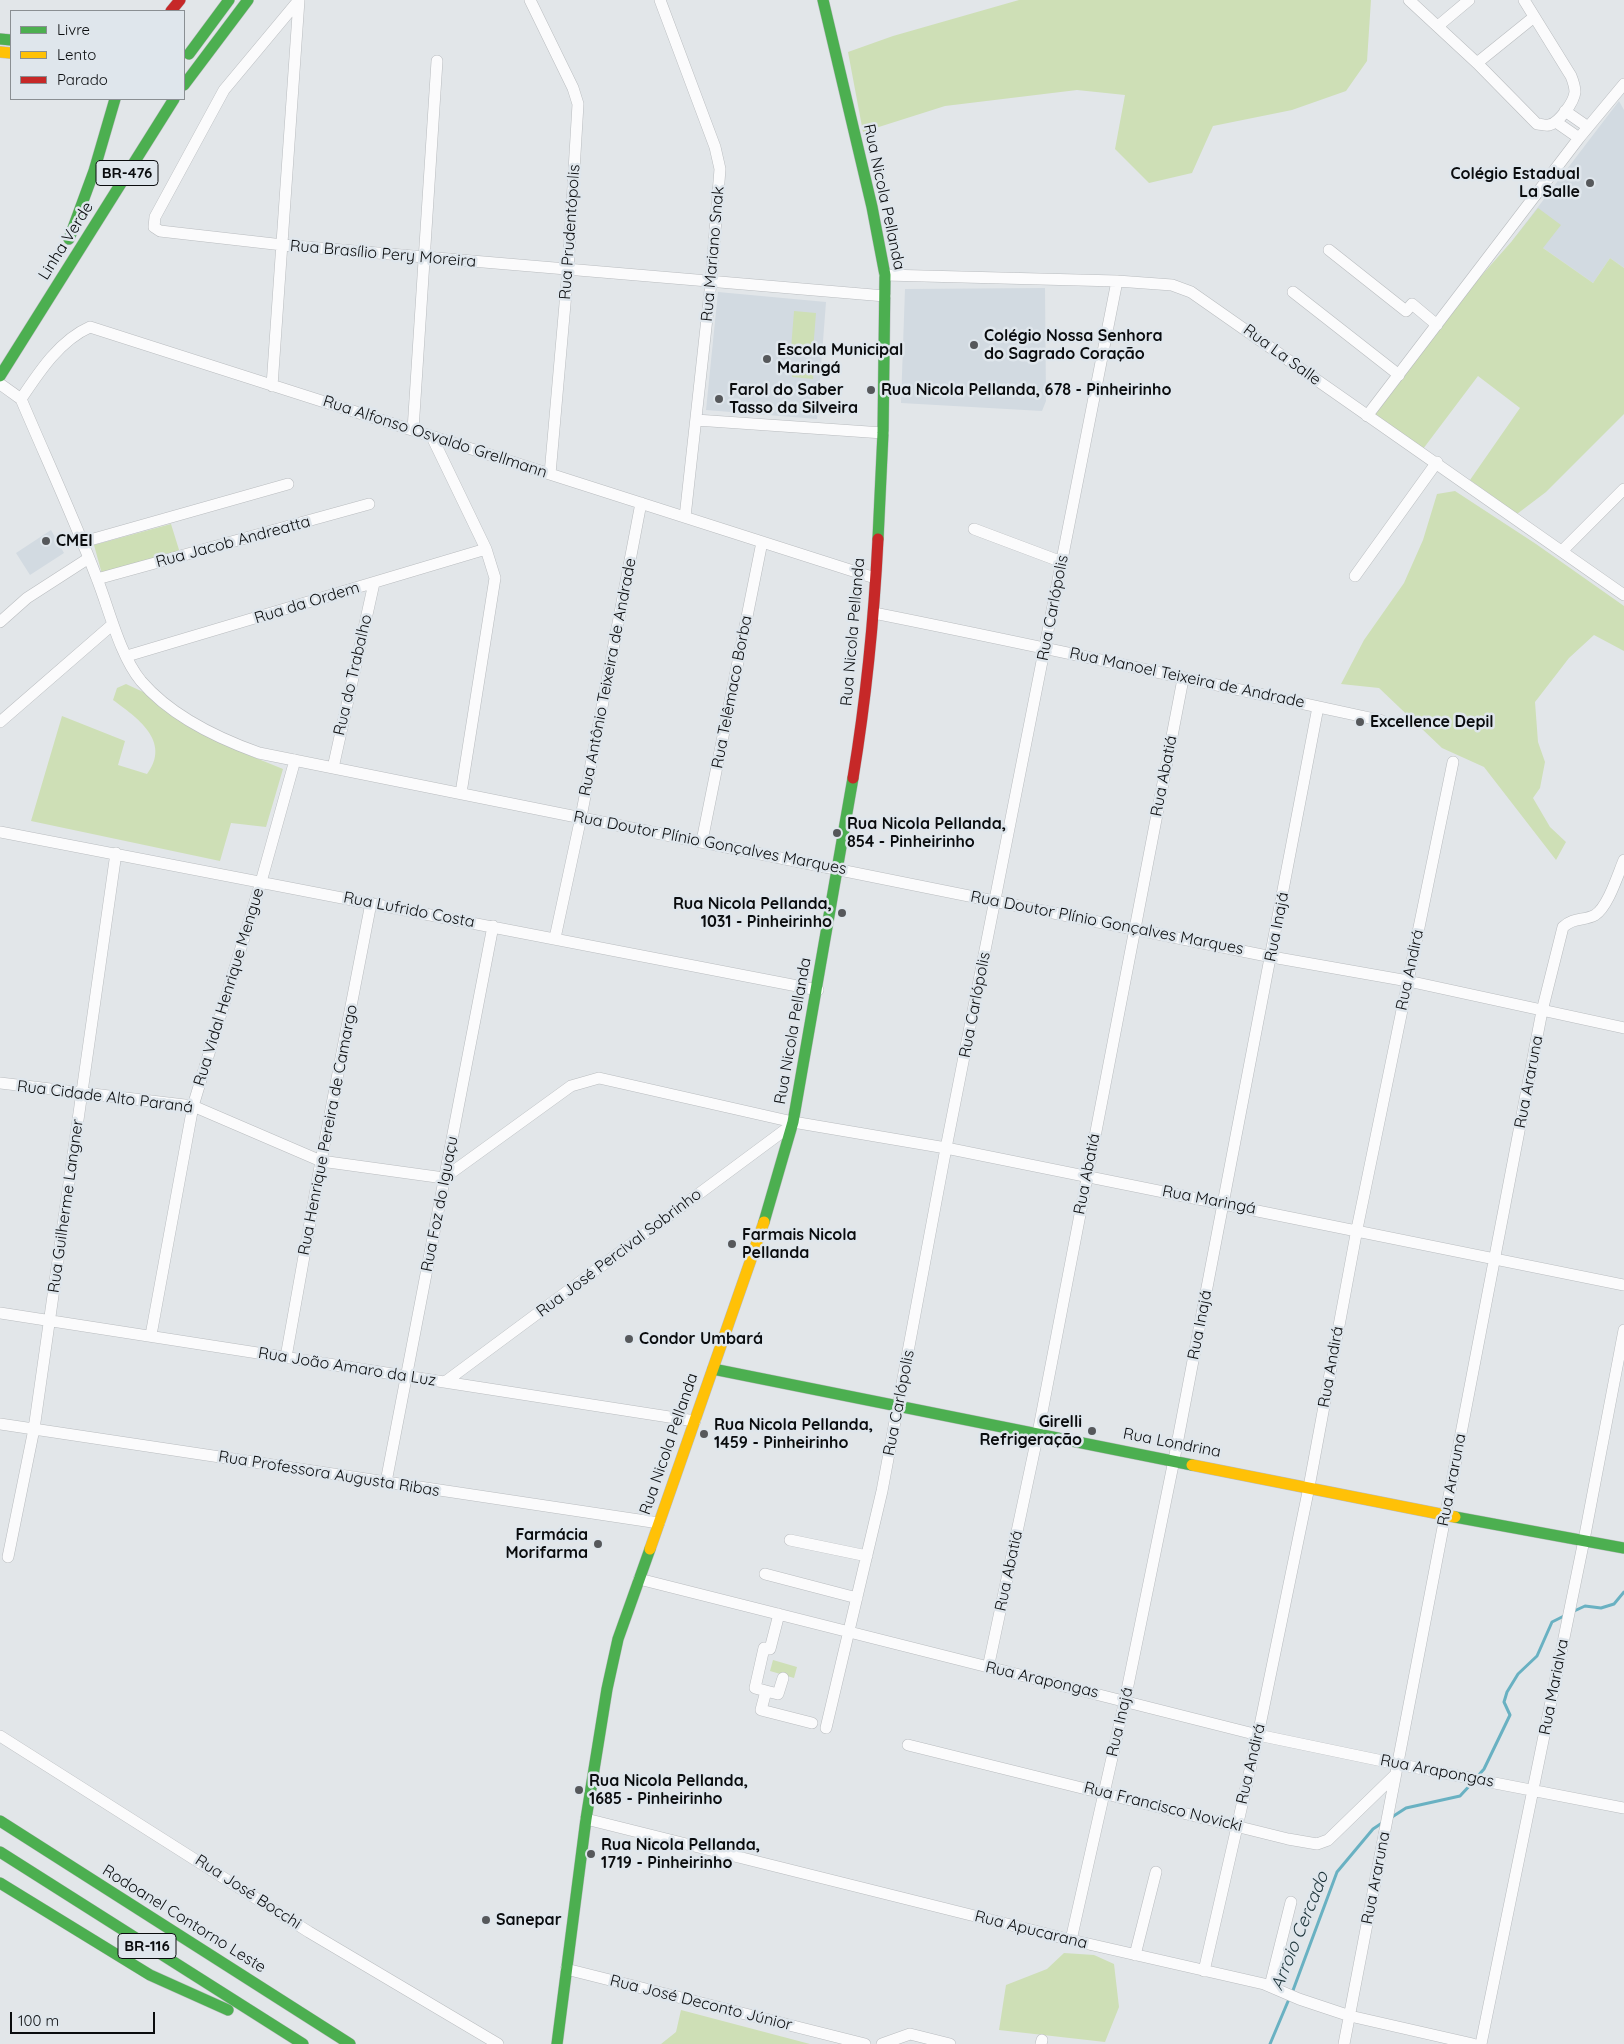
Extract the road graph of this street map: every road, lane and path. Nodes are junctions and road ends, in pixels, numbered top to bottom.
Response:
1 (180, 0) edge
2 (229, 0) edge
3 (248, 0) edge
4 (299, 0) edge
5 (530, 0) edge
6 (660, 0) edge
7 (823, 0) edge
8 (1409, 0) edge
9 (1468, 0) edge
10 (1524, 0) edge
11 (172, 10) edge
12 (1534, 17) junction
13 (1438, 26) junction
14 (185, 59) edge
15 (438, 61) dead end
16 (1477, 63) junction
17 (185, 84) edge
18 (1624, 84) edge
19 (116, 100) edge
20 (173, 100) edge
21 (1565, 111) junction
22 (1556, 122) junction
23 (1588, 127) junction
24 (1579, 138) junction
25 (101, 190) dead end
26 (283, 245) junction
27 (1329, 250) dead end
28 (424, 258) junction
29 (568, 270) junction
30 (885, 275) junction
31 (1117, 280) junction
32 (711, 282) junction
33 (1293, 292) dead end
34 (885, 296) junction
35 (1437, 325) junction
36 (1399, 375) junction
37 (0, 376) edge
38 (0, 384) edge
39 (272, 386) junction
40 (20, 399) junction
41 (1367, 416) junction
42 (696, 420) junction
43 (413, 430) junction
44 (882, 433) junction
45 (432, 437) junction
46 (1436, 462) junction
47 (550, 474) junction
48 (288, 484) dead end
49 (1624, 489) edge
50 (641, 503) junction
51 (369, 504) dead end
52 (685, 517) junction
53 (974, 529) dead end
54 (83, 542) junction
55 (762, 542) junction
56 (486, 549) junction
57 (1562, 551) junction
58 (89, 558) junction
59 (1062, 562) junction
60 (1355, 576) dead end
61 (875, 578) junction
62 (97, 579) junction
63 (374, 583) junction
64 (1624, 596) edge
65 (874, 613) junction
66 (0, 622) edge
67 (113, 624) junction
68 (1046, 647) junction
69 (127, 656) junction
70 (1183, 679) junction
71 (1318, 707) junction
72 (1382, 721) dead end
73 (0, 722) edge
74 (295, 760) junction
75 (1453, 762) dead end
76 (333, 768) junction
77 (461, 793) junction
78 (581, 817) junction
79 (0, 832) edge
80 (702, 842) junction
81 (116, 853) junction
82 (1624, 860) edge
83 (838, 869) junction
84 (261, 882) junction
85 (996, 901) junction
86 (371, 903) junction
87 (493, 926) junction
88 (1134, 929) junction
89 (555, 938) junction
90 (1272, 957) junction
91 (1408, 982) junction
92 (818, 990) junction
93 (1542, 1011) junction
94 (1624, 1028) edge
95 (0, 1083) edge
96 (82, 1093) junction
97 (193, 1106) junction
98 (793, 1123) junction
99 (946, 1148) junction
100 (321, 1161) junction
101 (1087, 1176) junction
102 (444, 1178) junction
103 (1224, 1203) junction
104 (1357, 1230) junction
105 (1495, 1257) junction
106 (1624, 1285) edge
107 (0, 1313) edge
108 (49, 1321) junction
109 (1624, 1330) edge
110 (151, 1335) junction
111 (286, 1357) junction
112 (713, 1369) junction
113 (406, 1376) junction
114 (445, 1382) junction
115 (898, 1405) junction
116 (695, 1421) junction
117 (0, 1424) edge
118 (34, 1429) junction
119 (1038, 1433) junction
120 (1174, 1460) junction
121 (386, 1482) junction
122 (1309, 1487) junction
123 (1445, 1514) junction
124 (659, 1523) junction
125 (790, 1540) dead end
126 (1584, 1540) junction
127 (1624, 1548) edge
128 (867, 1556) junction
129 (8, 1557) dead end
130 (765, 1574) dead end
131 (639, 1579) junction
132 (857, 1598) junction
133 (779, 1614) junction
134 (850, 1632) junction
135 (988, 1668) junction
136 (783, 1678) dead end
137 (766, 1691) junction
138 (1125, 1700) junction
139 (812, 1723) dead end
140 (826, 1728) dead end
141 (1258, 1735) junction
142 (0, 1736) edge
143 (908, 1745) dead end
144 (1396, 1770) junction
145 (1534, 1789) junction
146 (1104, 1792) junction
147 (1624, 1808) edge
148 (586, 1818) junction
149 (0, 1821) edge
150 (1237, 1826) junction
151 (0, 1852) edge
152 (1156, 1872) dead end
153 (0, 1883) edge
154 (1292, 1902) dead end
155 (1071, 1940) junction
156 (1135, 1955) junction
157 (566, 1969) junction
158 (1204, 1971) junction
159 (1270, 1986) junction
160 (1350, 2016) junction
161 (299, 2042) edge
162 (350, 2044) edge
163 (498, 2044) edge
164 (557, 2044) edge
165 (865, 2044) edge
166 (882, 2044) edge
167 (950, 2044) edge
168 (1344, 2044) edge
169 (1474, 2044) edge
170 (1481, 2044) edge

1 - 11 main road
2 - 14 main road
3 - 17 main road
4 - 26 street
4 - 26 street, Rua Brasílio Pery Moreira
5 - 29 street, Rua Prudentópolis
6 - 32 street, Rua Mariano Snak
7 - 30 main road, Rua Nicola Pellanda
8 - 13 street
9 - 13 street
10 - 12 street
12 - 16 street
12 - 21 street
13 - 16 street
15 - 28 street
16 - 22 street
18 - 23 street
19 - 25 main road, Linha Verde / BR-476
20 - 37 main road, Linha Verde / BR-476
21 - 22 street
21 - 23 street
22 - 24 street
23 - 24 street
24 - 35 street
26 - 28 street, Rua Brasílio Pery Moreira
26 - 39 street
27 - 35 street
28 - 29 street, Rua Brasílio Pery Moreira
28 - 43 street
29 - 32 street, Rua Brasílio Pery Moreira
29 - 47 street, Rua Prudentópolis
30 - 31 street, Rua La Salle
30 - 34 main road, Rua Nicola Pellanda
31 - 41 street, Rua La Salle
31 - 59 street, Rua Carlópolis
32 - 34 street, Rua Brasílio Pery Moreira
32 - 42 street, Rua Mariano Snak
33 - 36 street
34 - 44 main road, Rua Nicola Pellanda
35 - 36 street
36 - 41 street
38 - 40 street, Rua Doutor Plínio Gonçalves Marques
39 - 40 street, Rua Alfonso Osvaldo Grellmann
39 - 43 street, Rua Alfonso Osvaldo Grellmann
40 - 54 street, Rua Doutor Plínio Gonçalves Marques
41 - 46 street, Rua La Salle
42 - 44 street
42 - 52 street, Rua Mariano Snak
43 - 45 street, Rua Alfonso Osvaldo Grellmann
44 - 61 main road, Rua Nicola Pellanda
45 - 47 street, Rua Alfonso Osvaldo Grellmann
45 - 56 street
46 - 57 street, Rua La Salle
46 - 60 street
47 - 50 street, Rua Alfonso Osvaldo Grellmann
48 - 54 street
49 - 57 street
50 - 52 street, Rua Alfonso Osvaldo Grellmann
50 - 78 street, Rua Antônio Teixeira de Andrade
51 - 62 street, Rua Jacob Andreatta
52 - 55 street, Rua Alfonso Osvaldo Grellmann
53 - 59 street
54 - 58 street, Rua Doutor Plínio Gonçalves Marques
55 - 61 street, Rua Alfonso Osvaldo Grellmann
55 - 80 street, Rua Telêmaco Borba
56 - 63 street, Rua da Ordem
56 - 77 street
57 - 64 street, Rua La Salle
58 - 62 street, Rua Doutor Plínio Gonçalves Marques
58 - 66 street
59 - 68 street, Rua Carlópolis
61 - 65 main road, Rua Nicola Pellanda
62 - 67 street, Rua Doutor Plínio Gonçalves Marques
63 - 69 street, Rua da Ordem
63 - 76 street, Rua do Trabalho
65 - 68 street, Rua Manoel Teixeira de Andrade
65 - 83 main road, Rua Nicola Pellanda
67 - 69 street, Rua Doutor Plínio Gonçalves Marques
67 - 73 street
68 - 70 street, Rua Manoel Teixeira de Andrade
68 - 85 street, Rua Carlópolis
69 - 74 street, Rua Doutor Plínio Gonçalves Marques
70 - 71 street, Rua Manoel Teixeira de Andrade
70 - 88 street, Rua Abatiá
71 - 72 street, Rua Manoel Teixeira de Andrade
71 - 90 street, Rua Inajá
74 - 76 street, Rua Doutor Plínio Gonçalves Marques
74 - 84 street, Rua Vidal Henrique Mengue
75 - 91 street, Rua Andirá
76 - 77 street, Rua Doutor Plínio Gonçalves Marques
77 - 78 street, Rua Doutor Plínio Gonçalves Marques
78 - 80 street, Rua Doutor Plínio Gonçalves Marques
78 - 89 street, Rua Antônio Teixeira de Andrade
79 - 81 street, Rua Lufrido Costa
80 - 83 street, Rua Doutor Plínio Gonçalves Marques
81 - 84 street, Rua Lufrido Costa
81 - 96 street, Rua Guilherme Langner
82 - 93 street, Rua Araruna
83 - 85 street, Rua Doutor Plínio Gonçalves Marques
83 - 92 main road, Rua Nicola Pellanda
84 - 86 street, Rua Lufrido Costa
84 - 97 street, Rua Vidal Henrique Mengue
85 - 88 street, Rua Doutor Plínio Gonçalves Marques
85 - 99 street, Rua Carlópolis
86 - 87 street, Rua Lufrido Costa
86 - 100 street, Rua Henrique Pereira de Camargo
87 - 89 street, Rua Lufrido Costa
87 - 102 street, Rua Foz do Iguaçu
88 - 90 street, Rua Doutor Plínio Gonçalves Marques
88 - 101 street, Rua Abatiá
89 - 92 street, Rua Lufrido Costa
90 - 91 street, Rua Doutor Plínio Gonçalves Marques
90 - 103 street, Rua Inajá
91 - 93 street, Rua Doutor Plínio Gonçalves Marques
91 - 104 street, Rua Andirá
92 - 98 main road, Rua Nicola Pellanda
93 - 94 street, Rua Doutor Plínio Gonçalves Marques
93 - 105 street, Rua Araruna
95 - 96 street, Rua Cidade Alto Paraná
96 - 97 street, Rua Cidade Alto Paraná
96 - 108 street, Rua Guilherme Langner
97 - 100 street, Rua Cidade Alto Paraná
97 - 110 street, Rua Vidal Henrique Mengue
98 - 99 street, Rua Maringá
98 - 102 street
98 - 112 main road, Rua Nicola Pellanda
98 - 114 street, Rua José Percival Sobrinho
99 - 101 street, Rua Maringá
99 - 115 street, Rua Carlópolis
100 - 102 street, Rua Cidade Alto Paraná
100 - 111 street, Rua Henrique Pereira de Camargo
101 - 103 street, Rua Maringá
101 - 119 street, Rua Abatiá
102 - 113 street, Rua Foz do Iguaçu
103 - 104 street, Rua Maringá
103 - 120 street, Rua Inajá
104 - 105 street, Rua Maringá
104 - 122 street, Rua Andirá
105 - 106 street, Rua Maringá
105 - 123 street, Rua Araruna
107 - 108 street, Rua João Amaro da Luz
108 - 110 street, Rua João Amaro da Luz
108 - 118 street, Rua Guilherme Langner
109 - 126 street, Rua Marialva
110 - 111 street, Rua João Amaro da Luz
111 - 113 street, Rua João Amaro da Luz
112 - 115 main road, Rua Londrina
112 - 116 main road, Rua Nicola Pellanda
113 - 114 street, Rua João Amaro da Luz
113 - 121 street, Rua Foz do Iguaçu
114 - 116 street, Rua João Amaro da Luz
115 - 119 main road, Rua Londrina
115 - 128 street, Rua Carlópolis
116 - 124 main road, Rua Nicola Pellanda
117 - 118 street, Rua Professora Augusta Ribas
118 - 121 street, Rua Professora Augusta Ribas
118 - 129 street, Rua Guilherme Langner
119 - 120 main road, Rua Londrina
119 - 135 street, Rua Abatiá
120 - 122 main road, Rua Londrina
120 - 138 street, Rua Inajá
121 - 124 street, Rua Professora Augusta Ribas
122 - 123 main road, Rua Londrina
122 - 141 street, Rua Andirá
123 - 126 main road, Rua Londrina
123 - 144 street, Rua Araruna
124 - 131 main road, Rua Nicola Pellanda
125 - 128 street
126 - 127 main road, Rua Londrina
126 - 145 street, Rua Marialva
128 - 132 street, Rua Carlópolis
130 - 132 street
131 - 133 street, Rua Arapongas
131 - 148 main road, Rua Nicola Pellanda
132 - 134 street, Rua Carlópolis
133 - 134 street, Rua Arapongas
133 - 137 street
134 - 135 street, Rua Arapongas
134 - 140 street, Rua Carlópolis
135 - 138 street, Rua Arapongas
136 - 137 street
137 - 139 street
138 - 141 street, Rua Arapongas
138 - 146 street, Rua Inajá
141 - 144 street, Rua Arapongas
141 - 150 street, Rua Andirá
142 - 163 street, Rua José Bocchi
143 - 146 street, Rua Francisco Novicki
144 - 145 street, Rua Arapongas
144 - 150 street, Rua Francisco Novicki
144 - 160 street, Rua Araruna
145 - 147 street, Rua Arapongas
145 - 170 street, Rua Marialva
146 - 150 street, Rua Francisco Novicki
146 - 155 street, Rua Inajá
148 - 155 street, Rua Apucarana
148 - 157 main road, Rua Nicola Pellanda
149 - 162 main road, Rodoanel Contorno Leste / BR-116
150 - 158 street, Rua Andirá
151 - 161 main road, BR-116
152 - 156 street
153 - 161 main road
154 - 159 street
155 - 156 street, Rua Apucarana
156 - 158 street, Rua Apucarana
157 - 164 main road, Rua Nicola Pellanda
157 - 165 street, Rua José Deconto Júnior
158 - 159 street, Rua Apucarana
159 - 160 street, Rua Apucarana
160 - 168 street, Rua Araruna
160 - 169 street, Rua Apucarana
166 - 167 street

